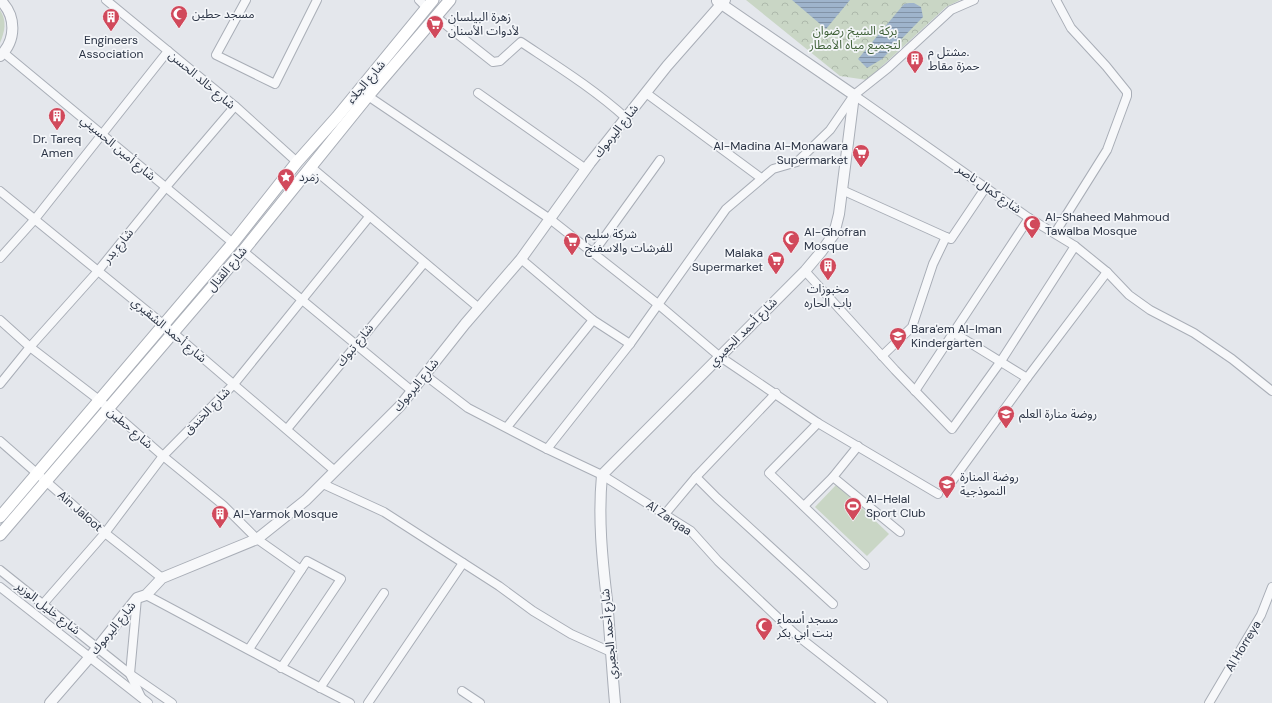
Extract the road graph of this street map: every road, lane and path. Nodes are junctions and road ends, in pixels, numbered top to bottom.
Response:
1 (0, 0) edge
2 (106, 0) edge
3 (246, 0) edge
4 (317, 0) edge
5 (450, 0) edge
6 (974, 0) edge
7 (1056, 0) edge
8 (721, 1) edge
9 (426, 3) edge
10 (436, 17) junction
11 (168, 51) junction
12 (2, 55) edge
13 (478, 93) dead end
14 (646, 93) junction
15 (368, 96) junction
16 (854, 96) junction
17 (235, 106) junction
18 (626, 118) junction
19 (102, 134) junction
20 (660, 160) dead end
21 (297, 162) junction
22 (311, 167) junction
23 (586, 169) junction
24 (761, 178) junction
25 (166, 187) junction
26 (986, 187) junction
27 (842, 190) junction
28 (0, 191) edge
29 (369, 217) junction
30 (1029, 218) junction
31 (550, 219) junction
32 (35, 220) junction
33 (1055, 233) junction
34 (946, 237) junction
35 (233, 243) junction
36 (1075, 246) junction
37 (243, 251) junction
38 (593, 253) junction
39 (0, 258) edge
40 (521, 259) junction
41 (424, 263) junction
42 (98, 271) junction
43 (805, 271) junction
44 (1107, 272) junction
45 (302, 299) junction
46 (659, 305) junction
47 (479, 308) junction
48 (0, 320) edge
49 (593, 320) junction
50 (163, 324) junction
51 (173, 333) junction
52 (954, 333) junction
53 (356, 344) junction
54 (630, 344) junction
55 (30, 347) junction
56 (719, 356) junction
57 (882, 356) junction
58 (1001, 361) junction
59 (424, 375) junction
60 (1027, 378) junction
61 (0, 384) edge
62 (234, 384) junction
63 (412, 391) junction
64 (914, 391) junction
65 (1272, 391) edge
66 (776, 392) junction
67 (99, 400) junction
68 (108, 408) junction
69 (818, 423) junction
70 (507, 427) junction
71 (288, 429) junction
72 (0, 441) edge
73 (858, 446) junction
74 (547, 449) junction
75 (163, 456) junction
76 (335, 472) junction
77 (37, 473) junction
78 (602, 475) junction
79 (696, 477) junction
80 (833, 477) junction
81 (46, 481) junction
82 (323, 484) junction
83 (950, 484) dead end
84 (938, 494) dead end
85 (804, 506) junction
86 (665, 514) junction
87 (0, 517) edge
88 (900, 532) dead end
89 (105, 533) junction
90 (0, 535) edge
91 (257, 538) junction
92 (463, 563) junction
93 (865, 565) dead end
94 (0, 570) edge
95 (301, 570) junction
96 (162, 578) junction
97 (1272, 586) edge
98 (0, 587) edge
99 (384, 593) dead end
100 (141, 597) junction
101 (43, 604) junction
102 (833, 604) dead end
103 (97, 648) junction
104 (249, 649) junction
105 (611, 652) junction
106 (89, 658) junction
107 (281, 668) junction
108 (130, 674) junction
109 (320, 688) junction
110 (462, 691) dead end
111 (144, 701) edge
112 (50, 703) edge
113 (172, 703) edge
114 (350, 703) edge
115 (368, 703) edge
116 (480, 703) edge
117 (615, 703) edge
118 (883, 703) edge
119 (1209, 703) edge

1 - 12 street
2 - 11 street, شارع خالد الحسن
3 - 4 street
5 - 10 main road, شارع القنال
6 - 16 street
7 - 33 street
8 - 14 street, شارع اليرموك
8 - 16 street, شارع كمال ناصر
9 - 21 main road, شارع الجلاء
10 - 15 main road, شارع القنال
10 - 18 street
11 - 17 street, شارع خالد الحسن
11 - 19 street
12 - 19 street, شارع أمين الحسيني
13 - 23 street
14 - 18 street, شارع اليرموك
14 - 24 street
15 - 22 main road, شارع القنال
15 - 31 street
16 - 24 street
16 - 26 street, شارع كمال ناصر
16 - 27 street, شارع أحمد الجعبري
17 - 21 street, شارع خالد الحسن
17 - 25 street, شارع بدر
18 - 23 street, شارع اليرموك
19 - 25 street, شارع أمين الحسيني
19 - 32 street
20 - 38 street
21 - 35 main road, شارع القنال
22 - 29 street
22 - 37 main road, شارع القنال
23 - 31 street, شارع اليرموك
24 - 46 street
25 - 35 street, شارع أمين الحسيني
25 - 42 street, شارع بدر
26 - 30 street, شارع كمال ناصر
26 - 34 street
27 - 34 street
27 - 43 street, شارع أحمد الجعبري
28 - 32 street, شارع أحمد الشقيري
29 - 41 street
29 - 45 street, شارع الخندق
30 - 33 street, شارع كمال ناصر
30 - 52 street
31 - 38 street
31 - 40 street, شارع اليرموك
32 - 39 street
32 - 42 street, شارع أحمد الشقيري
33 - 36 street, شارع كمال ناصر
34 - 57 street
35 - 50 main road, شارع القنال
36 - 44 street, شارع كمال ناصر
36 - 58 street
37 - 45 street
37 - 51 main road, شارع القنال
38 - 46 street
40 - 47 street, شارع اليرموك
40 - 49 street
41 - 47 street
41 - 53 street, شارع تبوك
42 - 50 street, شارع أحمد الشقيري
42 - 55 street, شارع بدر
43 - 56 street, شارع أحمد الجعبري
43 - 57 street
44 - 60 street
44 - 65 street, شارع كمال ناصر
45 - 53 street
45 - 62 street, شارع الخندق
46 - 54 street
46 - 56 street
47 - 59 street, شارع اليرموك
48 - 55 street, شارع حطين
49 - 54 street
49 - 70 street
50 - 51 street, شارع أحمد الشقيري
50 - 67 main road, شارع القنال
51 - 62 street, شارع أحمد الشقيري
51 - 68 main road, شارع القنال
52 - 58 street
52 - 64 street
53 - 63 street
53 - 71 street, شارع تبوك
54 - 74 street
55 - 61 street, شارع بدر
55 - 67 street, شارع حطين
56 - 66 street
56 - 78 street, شارع أحمد الجعبري
57 - 64 street
58 - 60 street
58 - 64 street
59 - 63 street, شارع اليرموك
59 - 70 street, Al Zarqaa
60 - 83 street
62 - 71 street, شارع أحمد الشقيري
62 - 75 street, شارع الخندق
63 - 76 street, شارع اليرموك
66 - 69 street
66 - 79 street
67 - 68 street, شارع حطين
67 - 77 main road, شارع القنال
68 - 75 street, شارع حطين
68 - 81 main road, شارع القنال
69 - 73 street
69 - 85 street
70 - 74 street, Al Zarqaa
71 - 76 street, شارع أحمد الشقيري
72 - 77 street, Ain Jaloot
73 - 80 street
73 - 84 street
74 - 78 street, Al Zarqaa
75 - 89 street, شارع الخندق
75 - 91 street, شارع حطين
76 - 82 street, شارع اليرموك
77 - 81 street, Ain Jaloot
77 - 87 main road, شارع القنال
78 - 86 street, Al Zarqaa
78 - 105 street, شارع أحمد الجعبري
79 - 86 street
79 - 102 street
80 - 85 street
80 - 88 street
81 - 89 street, Ain Jaloot
81 - 90 main road, شارع القنال
82 - 91 street, شارع اليرموك
82 - 92 street
85 - 93 street
86 - 118 street, Al Zarqaa
89 - 96 street, Ain Jaloot
89 - 101 street, شارع الخندق
91 - 95 street, شارع حطين
91 - 96 street, شارع اليرموك
92 - 105 street
92 - 115 street
94 - 101 street, شارع خليل الوزير
95 - 104 street
95 - 107 street
96 - 100 street, شارع اليرموك
97 - 119 street, Al Horreya
98 - 106 street, شارع خليل الوزير
99 - 109 street
100 - 103 street, شارع اليرموك
100 - 104 street
100 - 108 street
101 - 103 street, شارع خليل الوزير
103 - 106 street, شارع اليرموك
103 - 108 street, شارع خليل الوزير
104 - 107 street
105 - 117 street, شارع أحمد الجعبري
106 - 111 street, شارع خليل الوزير
106 - 112 street, شارع اليرموك
107 - 109 street
108 - 111 street
108 - 113 street, شارع خليل الوزير
109 - 114 street
110 - 116 street

